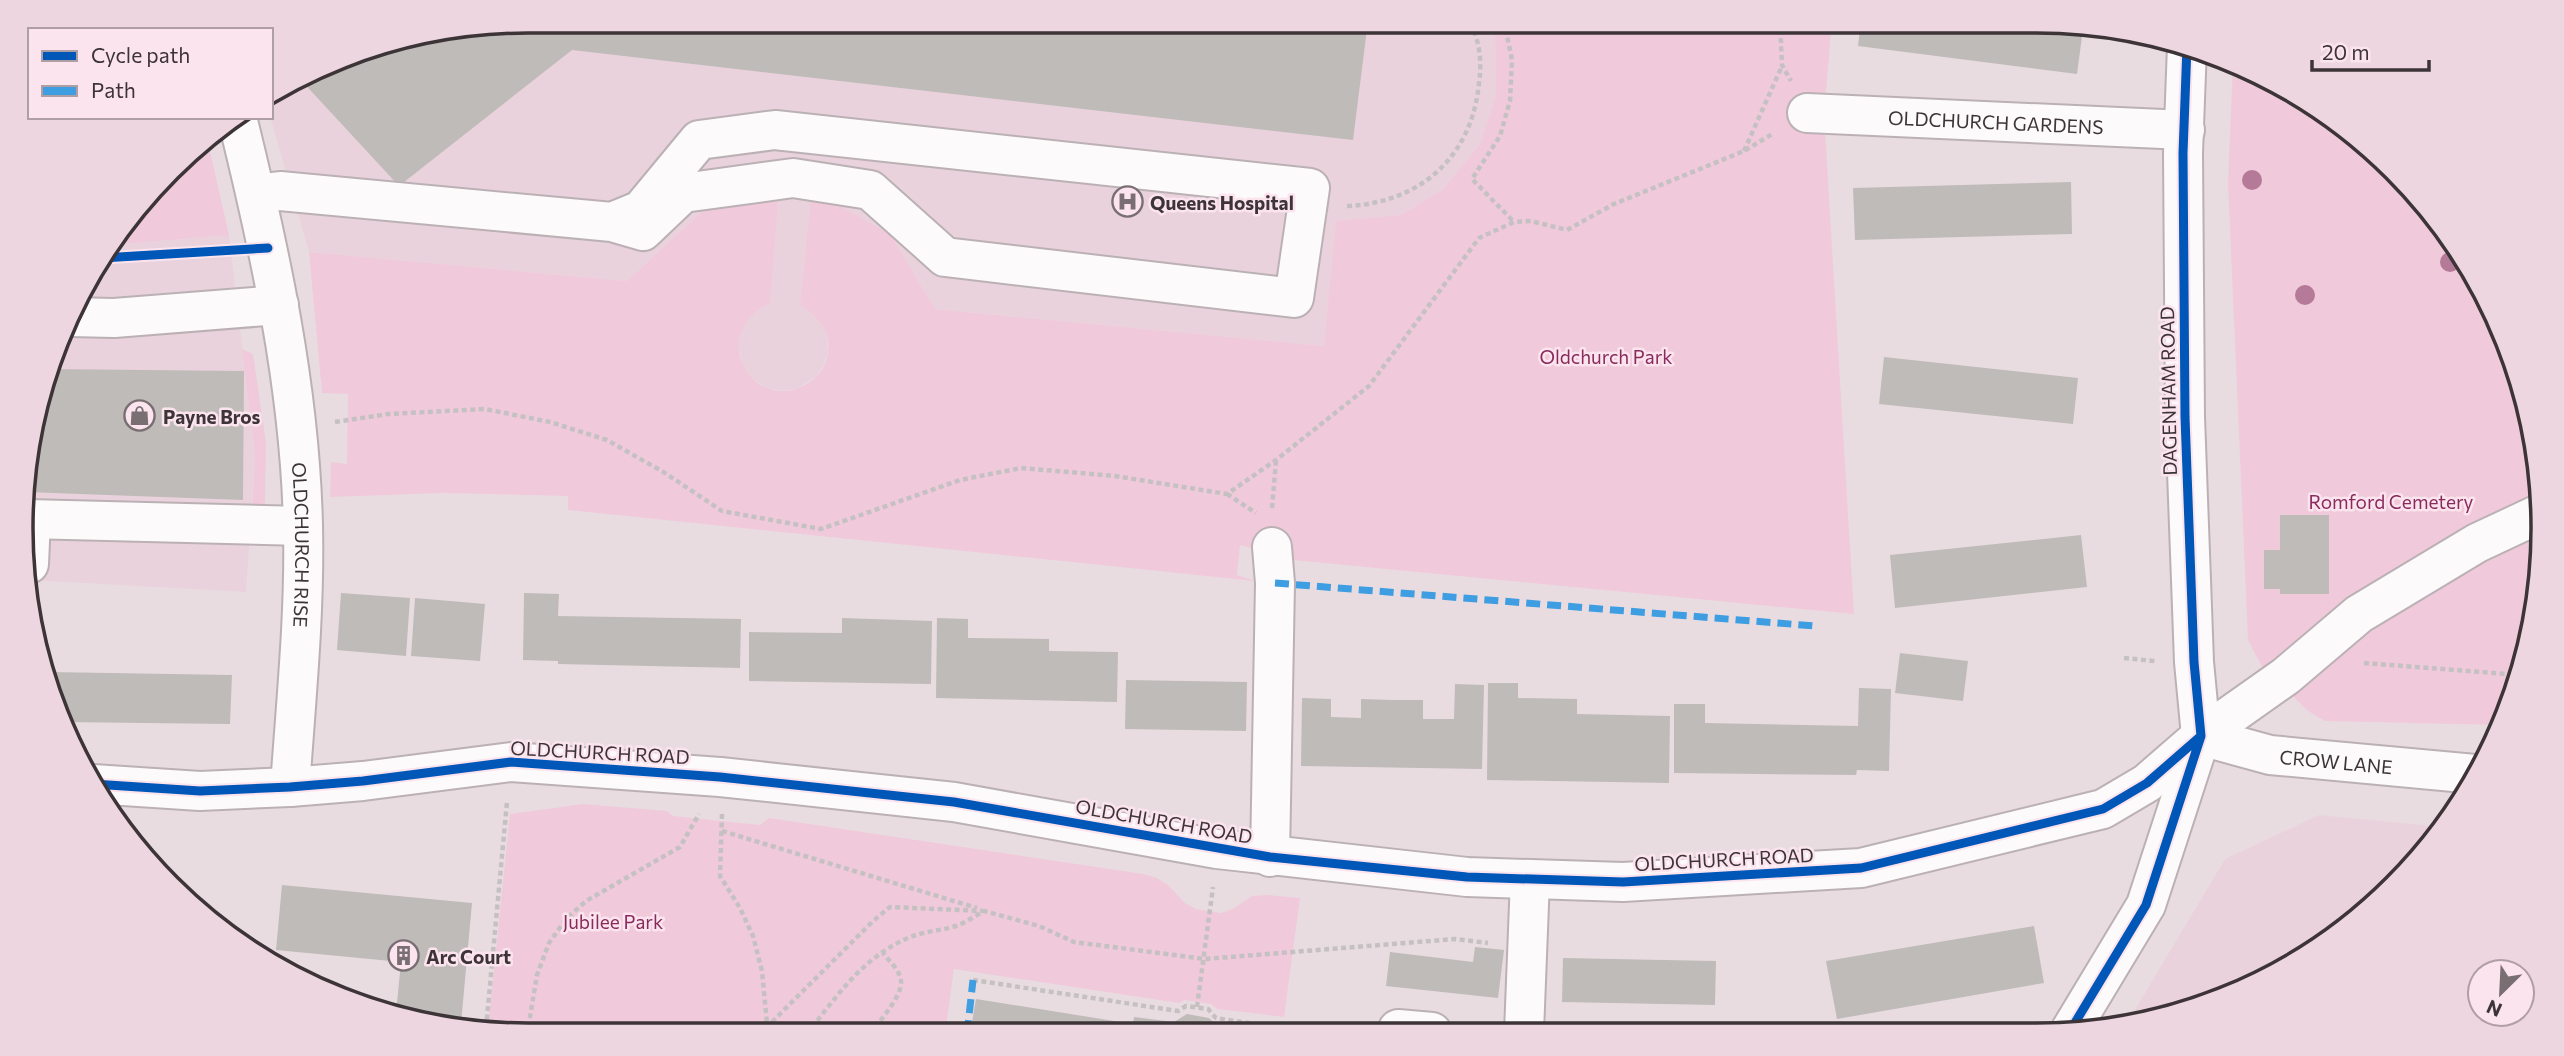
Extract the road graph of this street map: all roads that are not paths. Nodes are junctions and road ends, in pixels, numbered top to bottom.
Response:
1 (2187, 57) edge
2 (1808, 113) road end
3 (239, 126) edge
4 (2185, 130) junction
5 (256, 194) junction
6 (612, 222) junction
7 (279, 304) junction
8 (80, 317) edge
9 (2531, 518) edge
10 (33, 519) edge
11 (1268, 524) road end
12 (303, 526) junction
13 (2201, 736) junction
14 (2465, 773) edge
15 (107, 786) edge
16 (290, 787) junction
17 (1270, 857) junction
18 (1530, 879) junction
19 (2076, 1021) edge
20 (1524, 1023) edge

1 - 4 street, DAGENHAM ROAD
2 - 4 street, OLDCHURCH GARDENS
3 - 5 street, OLDCHURCH RISE
4 - 13 street, DAGENHAM ROAD
5 - 6 street
5 - 7 street, OLDCHURCH RISE
6 - 6 street
7 - 8 street
7 - 12 street, OLDCHURCH RISE
9 - 13 street, OLDCHURCH ROAD
10 - 12 street
11 - 17 street
12 - 16 street, OLDCHURCH RISE
13 - 14 street, CROW LANE
13 - 18 street, OLDCHURCH ROAD
13 - 19 street
15 - 16 street, OLDCHURCH ROAD
16 - 17 street, OLDCHURCH ROAD
17 - 18 street, OLDCHURCH ROAD
18 - 20 street

